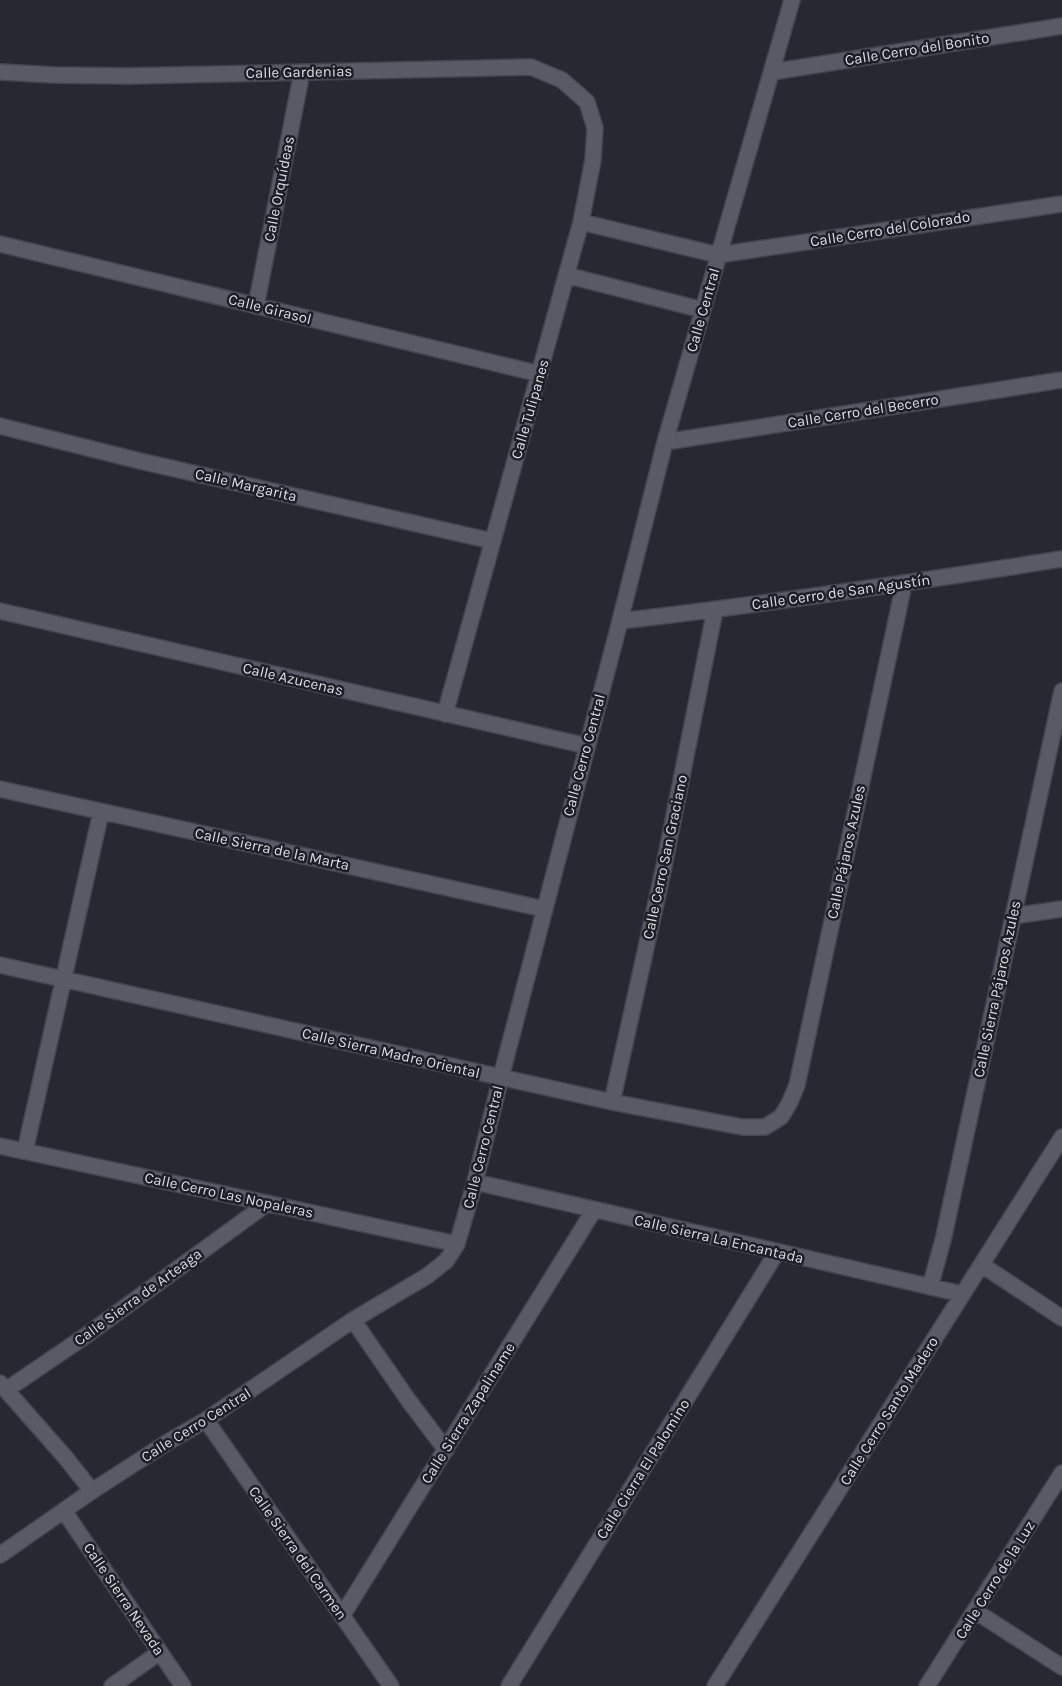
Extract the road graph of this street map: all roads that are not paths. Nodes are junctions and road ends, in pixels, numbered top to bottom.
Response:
1 (792, 0) edge
2 (1062, 26) edge
3 (0, 72) edge
4 (302, 72) junction
5 (772, 72) junction
6 (587, 102) joint
7 (1062, 204) edge
8 (581, 222) junction
9 (0, 244) edge
10 (718, 255) junction
11 (566, 275) junction
12 (256, 306) junction
13 (703, 310) junction
14 (540, 374) junction
15 (1062, 380) edge
16 (0, 426) edge
17 (665, 442) junction
18 (492, 542) junction
19 (1062, 559) edge
20 (904, 584) junction
21 (715, 610) junction
22 (0, 611) edge
23 (620, 621) junction
24 (1062, 690) edge
25 (445, 714) junction
26 (1057, 738) edge
27 (587, 746) junction
28 (0, 789) edge
29 (101, 812) junction
30 (544, 909) junction
31 (1062, 909) edge
32 (1013, 916) junction
33 (0, 965) edge
34 (64, 980) junction
35 (500, 1078) junction
36 (612, 1102) junction
37 (781, 1117) joint
38 (1062, 1137) edge
39 (0, 1146) edge
40 (25, 1152) junction
41 (475, 1182) junction
42 (268, 1203) junction
43 (594, 1210) junction
44 (457, 1244) junction
45 (776, 1252) junction
46 (982, 1264) junction
47 (930, 1287) junction
48 (962, 1294) junction
49 (1062, 1318) edge
50 (353, 1320) junction
51 (3, 1386) edge
52 (206, 1420) junction
53 (446, 1450) junction
54 (1062, 1473) edge
55 (92, 1491) junction
56 (64, 1511) junction
57 (0, 1555) edge
58 (976, 1611) junction
59 (342, 1616) junction
60 (160, 1652) junction
61 (1062, 1667) edge
62 (112, 1686) edge
63 (183, 1686) edge
64 (391, 1686) edge
65 (509, 1686) edge
66 (716, 1686) edge
67 (927, 1686) edge

1 - 5 street, Calle Central
2 - 5 street, Calle Cerro del Bonito
3 - 4 street, Calle Gardenias
4 - 6 street, Calle Gardenias
4 - 12 street, Calle Orquídeas
5 - 10 street, Calle Central
6 - 8 street, Calle Tulipanes
7 - 10 street, Calle Cerro del Colorado
8 - 10 street
8 - 11 street, Calle Tulipanes
9 - 12 street, Calle Girasol
10 - 13 street, Calle Central
11 - 13 street
11 - 14 street, Calle Tulipanes
12 - 14 street, Calle Girasol
13 - 17 street, Calle Central
14 - 18 street, Calle Tulipanes
15 - 17 street, Calle Cerro del Becerro
16 - 18 street, Calle Margarita
17 - 23 street, Calle Central
18 - 25 street, Calle Tulipanes
19 - 20 street, Calle Cerro de San Agustín
20 - 21 street, Calle Cerro de San Agustín
20 - 37 street, Calle Pájaros Azules
21 - 23 street, Calle Cerro de San Agustín
21 - 36 street, Calle Cerro San Graciano
22 - 25 street, Calle Azucenas
23 - 27 street, Calle Cerro Central
24 - 26 street, Calle Sierra Pájaros Azules
25 - 27 street, Calle Azucenas
26 - 32 street, Calle Sierra Pájaros Azules
27 - 30 street, Calle Cerro Central
28 - 29 street, Calle Sierra de la Marta
29 - 30 street, Calle Sierra de la Marta
29 - 34 street
30 - 35 street, Calle Cerro Central
31 - 32 street
32 - 47 street, Calle Sierra Pájaros Azules
33 - 34 street, Calle Sierra Madre Oriental
34 - 35 street, Calle Sierra Madre Oriental
34 - 40 street
35 - 36 street, Calle Sierra Madre Oriental
35 - 41 street, Calle Cerro Central
36 - 37 street, Calle Sierra Madre Oriental
38 - 46 street, Calle Cerro Santo Madero
39 - 40 street, Calle Cerro Las Nopaleras
40 - 42 street, Calle Cerro Las Nopaleras
41 - 43 street, Calle Sierra La Encantada
41 - 44 street, Calle Cerro Central
42 - 44 street, Calle Cerro Las Nopaleras
42 - 51 street, Calle Sierra de Arteaga
43 - 45 street, Calle Sierra La Encantada
43 - 53 street, Calle Sierra Zapaliname
44 - 50 street, Calle Cerro Central
45 - 47 street, Calle Sierra La Encantada
45 - 65 street, Calle Cierra El Palomino
46 - 48 street, Calle Cerro Santo Madero
46 - 49 street
47 - 48 street, Calle Sierra La Encantada
48 - 66 street, Calle Cerro Santo Madero
50 - 52 street, Calle Cerro Central
50 - 53 street
51 - 55 street
52 - 55 street, Calle Cerro Central
52 - 59 street, Calle Sierra del Carmen
53 - 59 street, Calle Sierra Zapaliname
54 - 58 street, Calle Cerro de la Luz
55 - 56 street, Calle Cerro Central
56 - 57 street, Calle Cerro Central
56 - 60 street, Calle Sierra Nevada
58 - 61 street
58 - 67 street, Calle Cerro de la Luz
59 - 64 street, Calle Sierra del Carmen
60 - 62 street
60 - 63 street, Calle Sierra Nevada

